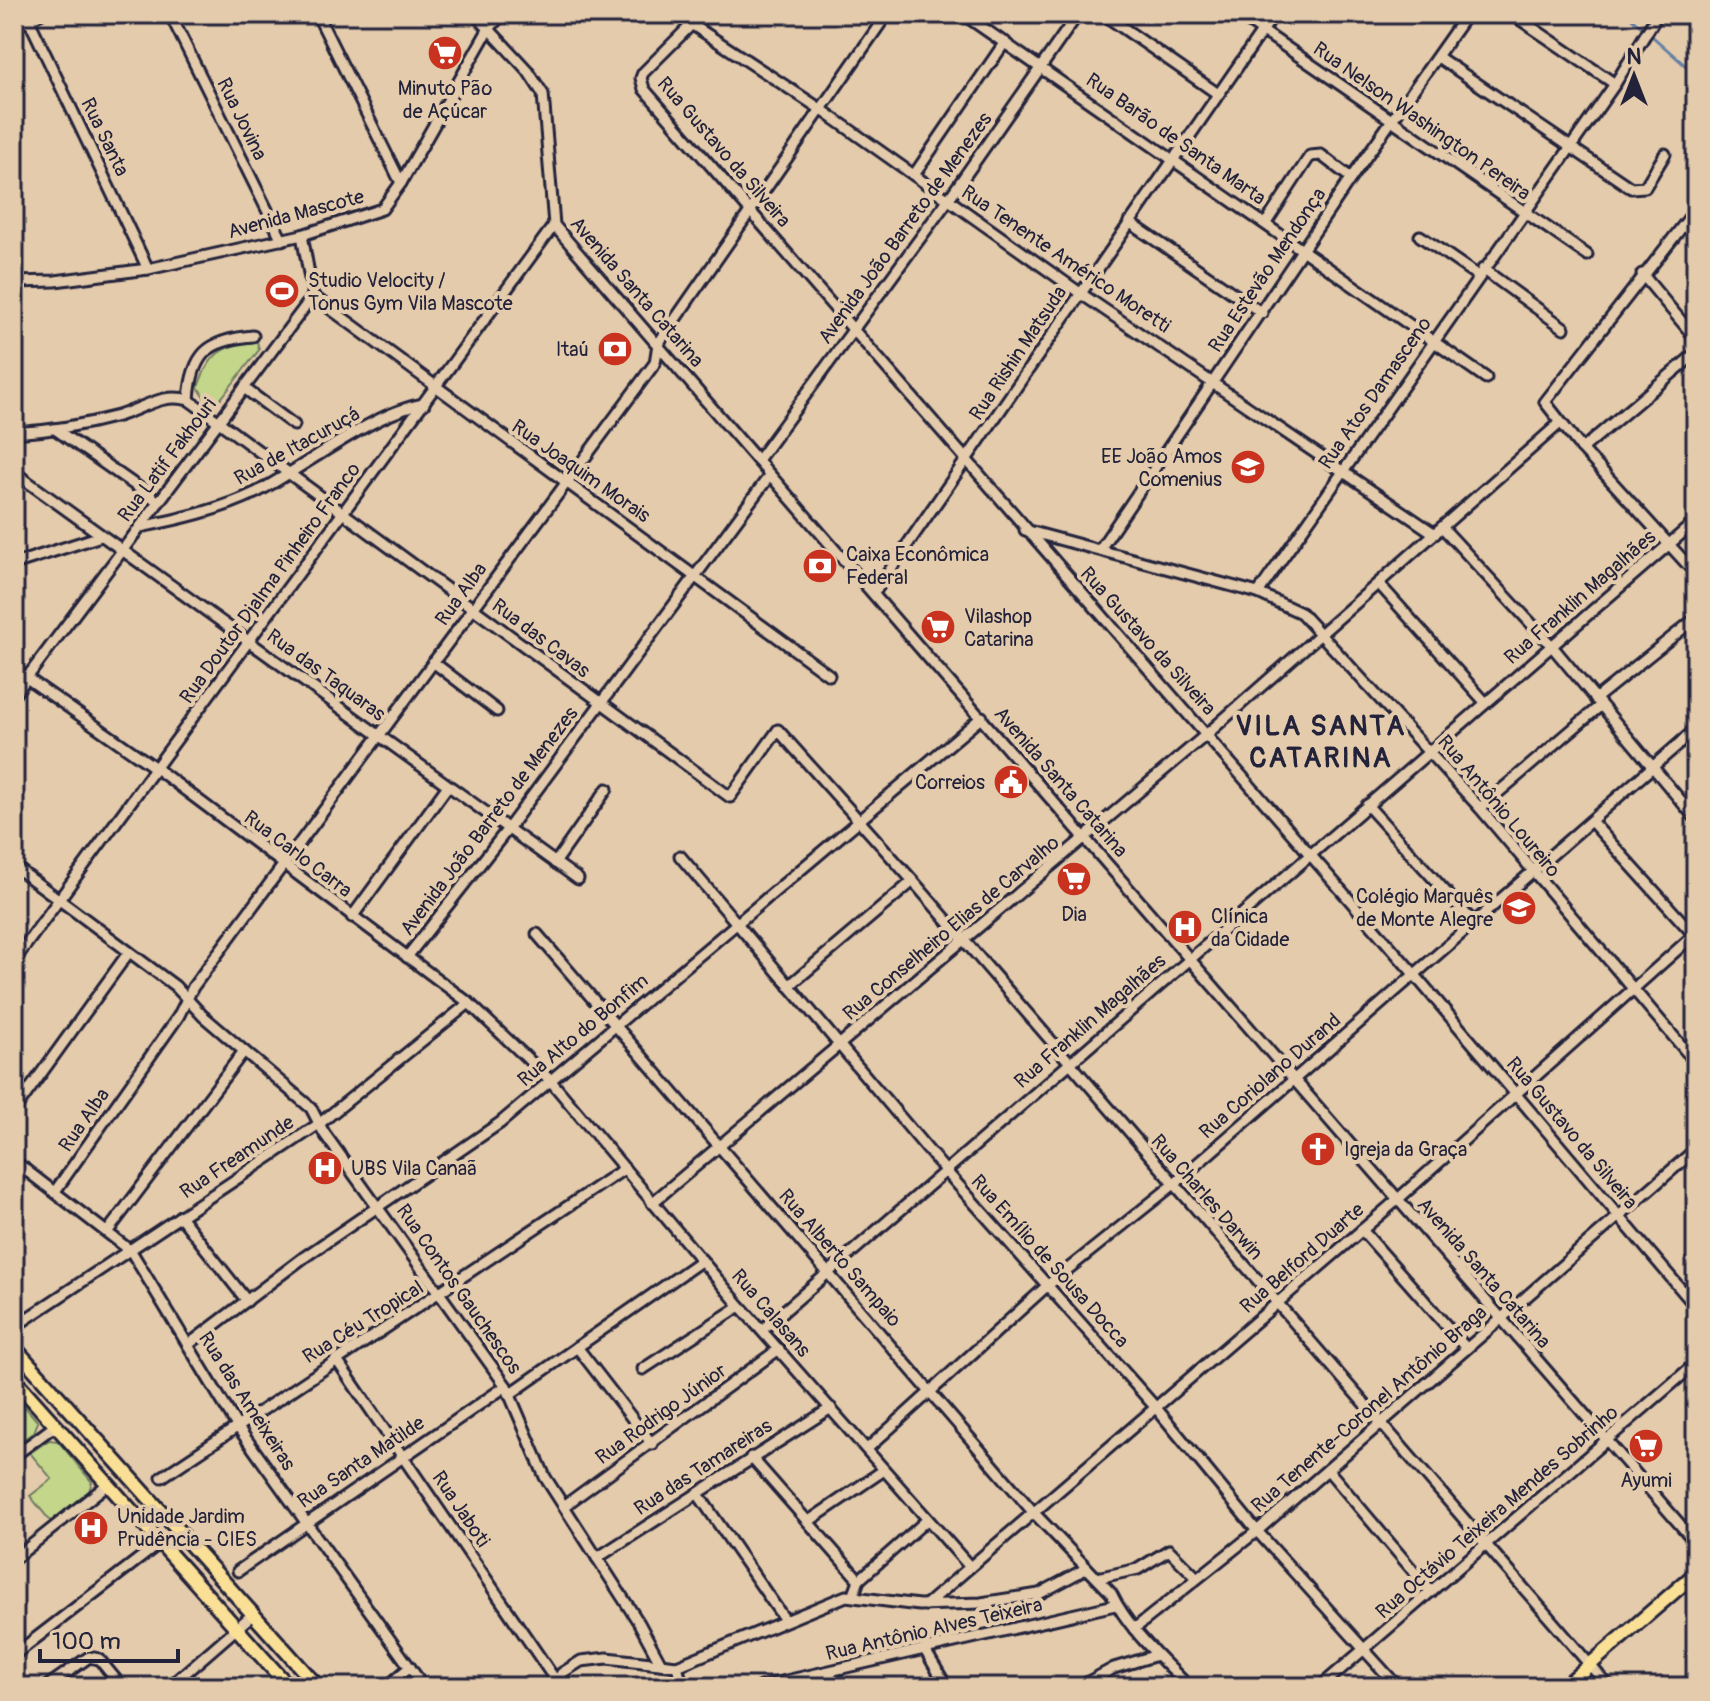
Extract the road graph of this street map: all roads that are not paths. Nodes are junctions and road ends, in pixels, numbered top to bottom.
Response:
1 (40, 14) edge
2 (170, 14) edge
3 (317, 14) edge
4 (475, 14) edge
5 (502, 14) edge
6 (676, 14) edge
7 (887, 14) edge
8 (963, 14) edge
9 (1078, 14) edge
10 (1103, 14) edge
11 (1238, 14) edge
12 (1274, 14) edge
13 (1467, 14) edge
14 (1512, 14) edge
15 (1658, 14) edge
16 (29, 20) junction
17 (692, 24) junction
18 (14, 27) edge
19 (488, 30) junction
20 (1263, 31) junction
21 (1005, 42) junction
22 (1438, 57) junction
23 (1040, 67) junction
24 (1615, 84) junction
25 (1218, 94) junction
26 (822, 110) junction
27 (1392, 122) junction
28 (1569, 148) junction
29 (1665, 154) dead end
30 (1173, 159) junction
31 (914, 175) junction
32 (1351, 178) junction
33 (401, 183) junction
34 (948, 200) junction
35 (749, 210) junction
36 (1523, 214) junction
37 (1695, 214) edge
38 (1129, 222) junction
39 (1266, 223) junction
40 (554, 225) junction
41 (302, 235) junction
42 (1420, 236) dead end
43 (282, 240) junction
44 (1303, 250) junction
45 (1587, 255) dead end
46 (148, 269) junction
47 (1480, 273) junction
48 (1642, 274) junction
49 (14, 282) edge
50 (1080, 293) junction
51 (313, 296) junction
52 (1262, 313) junction
53 (1564, 328) dead end
54 (855, 329) junction
55 (253, 336) dead end
56 (1696, 339) edge
57 (1434, 341) junction
58 (658, 344) junction
59 (1696, 353) edge
60 (1486, 378) dead end
61 (1213, 381) junction
62 (244, 388) junction
63 (437, 389) junction
64 (189, 400) junction
65 (424, 404) junction
66 (1560, 423) junction
67 (217, 424) junction
68 (294, 425) dead end
69 (55, 429) junction
70 (14, 433) edge
71 (1582, 449) junction
72 (758, 460) junction
73 (968, 460) junction
74 (1343, 471) junction
75 (14, 472) edge
76 (287, 475) junction
77 (770, 475) junction
78 (566, 483) junction
79 (159, 502) junction
80 (344, 513) junction
81 (1696, 521) edge
82 (140, 527) junction
83 (1025, 530) junction
84 (1439, 530) junction
85 (101, 536) junction
86 (1671, 542) junction
87 (1100, 549) junction
88 (123, 550) junction
89 (14, 564) edge
90 (696, 574) junction
91 (1696, 574) edge
92 (1380, 585) junction
93 (874, 593) junction
94 (1258, 593) junction
95 (472, 609) junction
96 (1696, 618) edge
97 (1323, 633) junction
98 (249, 641) junction
99 (1551, 645) junction
100 (433, 662) junction
101 (14, 669) edge
102 (829, 675) dead end
103 (26, 679) junction
104 (14, 695) edge
105 (1485, 702) junction
106 (1598, 703) junction
107 (600, 704) junction
108 (497, 711) dead end
109 (982, 717) junction
110 (1696, 729) edge
111 (778, 730) joint
112 (1207, 734) junction
113 (378, 736) junction
114 (1430, 751) junction
115 (1652, 768) junction
116 (157, 769) junction
117 (447, 787) junction
118 (607, 789) dead end
119 (1367, 805) junction
120 (1480, 808) junction
121 (1696, 819) edge
122 (859, 820) junction
123 (1591, 821) junction
124 (507, 830) junction
125 (1085, 838) junction
126 (1310, 854) junction
127 (680, 856) dead end
128 (555, 863) junction
129 (14, 866) edge
130 (284, 867) junction
131 (1531, 871) junction
132 (578, 879) dead end
133 (913, 881) junction
134 (60, 900) junction
135 (352, 917) junction
136 (1473, 922) junction
137 (737, 923) junction
138 (537, 934) dead end
139 (1695, 934) edge
140 (962, 939) junction
141 (129, 952) junction
142 (407, 957) junction
143 (1189, 958) junction
144 (14, 961) edge
145 (1414, 974) junction
146 (789, 986) junction
147 (1634, 991) junction
148 (189, 1000) junction
149 (469, 1003) junction
150 (616, 1025) junction
151 (839, 1047) junction
152 (244, 1051) junction
153 (1696, 1063) edge
154 (1067, 1064) junction
155 (1293, 1079) junction
156 (550, 1080) junction
157 (1518, 1095) junction
158 (14, 1111) edge
159 (319, 1124) junction
160 (720, 1145) junction
161 (1696, 1149) edge
162 (14, 1161) edge
163 (24, 1168) junction
164 (624, 1169) junction
165 (944, 1169) junction
166 (14, 1180) edge
167 (1173, 1185) junction
168 (56, 1190) junction
169 (1397, 1200) junction
170 (652, 1203) junction
171 (380, 1207) junction
172 (180, 1216) junction
173 (1618, 1217) junction
174 (1362, 1230) junction
175 (108, 1231) junction
176 (131, 1251) junction
177 (702, 1260) junction
178 (826, 1272) junction
179 (1048, 1285) junction
180 (440, 1294) junction
181 (247, 1301) junction
182 (1276, 1303) junction
183 (740, 1306) junction
184 (1696, 1307) edge
185 (1500, 1318) junction
186 (14, 1327) edge
187 (762, 1330) junction
188 (188, 1345) junction
189 (14, 1347) edge
190 (577, 1347) junction
191 (1466, 1348) junction
192 (779, 1349) junction
193 (336, 1359) junction
194 (1696, 1363) edge
195 (643, 1369) dead end
196 (14, 1379) edge
197 (930, 1388) junction
198 (508, 1390) junction
199 (831, 1408) junction
200 (1157, 1409) junction
201 (1379, 1424) junction
202 (56, 1425) junction
203 (237, 1426) junction
204 (1607, 1441) junction
205 (652, 1444) junction
206 (867, 1449) junction
207 (403, 1455) junction
208 (14, 1456) edge
209 (751, 1457) junction
210 (884, 1470) junction
211 (1328, 1470) junction
212 (162, 1477) dead end
213 (108, 1484) junction
214 (698, 1494) junction
215 (564, 1506) junction
216 (1034, 1513) junction
217 (927, 1520) junction
218 (809, 1521) junction
219 (306, 1522) junction
220 (1257, 1531) junction
221 (161, 1542) junction
222 (1696, 1543) edge
223 (1487, 1544) junction
224 (597, 1558) junction
225 (14, 1559) edge
226 (970, 1567) junction
227 (1087, 1568) junction
228 (238, 1571) dead end
229 (1696, 1573) edge
230 (1196, 1577) junction
231 (1097, 1578) junction
232 (859, 1580) junction
233 (1431, 1592) junction
234 (853, 1596) junction
235 (926, 1605) junction
236 (1115, 1605) junction
237 (252, 1615) junction
238 (785, 1620) junction
239 (1134, 1629) junction
240 (238, 1630) junction
241 (925, 1650) junction
242 (1364, 1650) junction
243 (14, 1655) edge
244 (1157, 1655) junction
245 (661, 1664) junction
246 (1590, 1664) junction
247 (677, 1666) junction
248 (410, 1667) junction
249 (821, 1673) junction
250 (554, 1684) edge
251 (286, 1686) edge
252 (46, 1687) edge
253 (122, 1687) edge
254 (169, 1687) edge
255 (318, 1687) edge
256 (387, 1687) edge
257 (424, 1687) edge
258 (683, 1687) edge
259 (760, 1687) edge
260 (850, 1687) edge
261 (947, 1687) edge
262 (1079, 1687) edge
263 (1189, 1687) edge
264 (1320, 1687) edge
265 (1398, 1687) edge
266 (1564, 1687) edge
267 (1609, 1687) edge

1 - 16 street
2 - 43 street, Rua Jovina
3 - 33 street
4 - 19 street, Avenida Santa Catarina
5 - 19 street, Avenida Mascote
6 - 17 street, Rua Tenente Américo Moretti
7 - 26 street, Rua Alba
8 - 21 street, Rua Barão de Santa Marta
9 - 23 street, Avenida João Barreto de Menezes
10 - 25 street
11 - 20 street, Rua Nelson Washington Pereira
12 - 20 street, Rua Rishin Matsuda
13 - 22 street, Rua Estevão Mendonça
14 - 24 street
15 - 24 street, Rua Atos Damasceno
16 - 18 street
16 - 46 street, Rua Santa
17 - 26 street, Rua Tenente Américo Moretti
17 - 35 street, Rua Gustavo da Silveira
19 - 33 street, Avenida Mascote
19 - 40 street, Avenida Santa Catarina
20 - 25 street, Rua Rishin Matsuda
20 - 27 street, Rua Nelson Washington Pereira
21 - 23 street, Rua Barão de Santa Marta
21 - 31 street
22 - 27 street, Rua Estevão Mendonça
22 - 28 street
23 - 30 street, Rua Barão de Santa Marta
23 - 34 street, Avenida João Barreto de Menezes
24 - 28 street, Rua Atos Damasceno
25 - 30 street, Rua Rishin Matsuda
26 - 31 street, Rua Tenente Américo Moretti
26 - 35 street, Rua Alba
27 - 32 street, Rua Estevão Mendonça
27 - 36 street, Rua Nelson Washington Pereira
28 - 29 street
28 - 36 street, Rua Atos Damasceno
30 - 38 street, Rua Rishin Matsuda
30 - 39 street, Rua Barão de Santa Marta
31 - 34 street, Rua Tenente Américo Moretti
32 - 39 street
32 - 44 street, Rua Estevão Mendonça
33 - 41 street, Avenida Mascote
34 - 50 street, Rua Tenente Américo Moretti
34 - 54 street, Avenida João Barreto de Menezes
35 - 54 street, Rua Gustavo da Silveira
35 - 58 street, Rua Alba
36 - 45 street, Rua Nelson Washington Pereira
36 - 47 street, Rua Atos Damasceno
37 - 48 street
38 - 50 street, Rua Rishin Matsuda
38 - 52 street
39 - 44 street, Rua Barão de Santa Marta
40 - 58 street, Avenida Santa Catarina
40 - 63 street, Rua Doutor Djalma Pinheiro Franco
41 - 43 street, Avenida Mascote
41 - 51 street
42 - 47 street
43 - 46 street, Avenida Mascote
44 - 52 street, Rua Estevão Mendonça
44 - 57 street, Rua Barão de Santa Marta
46 - 49 street, Avenida Mascote
47 - 53 street
47 - 57 street, Rua Atos Damasceno
48 - 56 street
48 - 66 street
50 - 61 street, Rua Tenente Américo Moretti
50 - 73 street, Rua Rishin Matsuda
51 - 62 street, Rua Latif Fakhouri
51 - 63 street, Rua Joaquim Morais
52 - 61 street, Rua Estevão Mendonça
54 - 72 street, Avenida João Barreto de Menezes
54 - 73 street, Rua Gustavo da Silveira
55 - 64 street
57 - 60 street, Rua Barão de Santa Marta
57 - 74 street, Rua Atos Damasceno
58 - 72 street, Avenida Santa Catarina
58 - 78 street, Rua Alba
59 - 71 street
61 - 74 street, Rua Tenente Américo Moretti
61 - 87 street, Rua Estevão Mendonça
62 - 67 street, Rua Latif Fakhouri
62 - 68 street
63 - 65 street, Rua Doutor Djalma Pinheiro Franco
63 - 78 street, Rua Joaquim Morais
64 - 67 street, Rua das Cavas
64 - 69 street
65 - 76 street, Rua de Itacuruçá
65 - 80 street, Rua Doutor Djalma Pinheiro Franco
66 - 71 street
66 - 84 street, Rua Conselheiro Elias de Carvalho
67 - 76 street, Rua das Cavas
67 - 79 street, Rua Latif Fakhouri
69 - 70 street
69 - 79 street
71 - 86 street
72 - 77 street, Avenida Santa Catarina
73 - 83 street, Rua Gustavo da Silveira
73 - 93 street, Rua Rishin Matsuda
74 - 84 street, Rua Tenente Américo Moretti
74 - 94 street, Rua Atos Damasceno
75 - 85 street, Rua das Taquaras
76 - 80 street, Rua das Cavas
76 - 82 street, Rua de Itacuruçá
77 - 90 street, Avenida João Barreto de Menezes
77 - 93 street, Avenida Santa Catarina
78 - 90 street, Rua Joaquim Morais
78 - 95 street, Rua Alba
79 - 82 street, Rua Latif Fakhouri
80 - 95 street, Rua das Cavas
80 - 98 street, Rua Doutor Djalma Pinheiro Franco
81 - 86 street, Rua Franklin Magalhães
82 - 88 street, Rua Latif Fakhouri
83 - 87 street
83 - 112 street, Rua Gustavo da Silveira
84 - 92 street, Rua Conselheiro Elias de Carvalho
84 - 99 street, Rua Tenente Américo Moretti
85 - 88 street, Rua das Taquaras
85 - 89 street
86 - 91 street
86 - 99 street, Rua Franklin Magalhães
87 - 94 street
88 - 98 street, Rua das Taquaras
88 - 103 street, Rua Latif Fakhouri
90 - 102 street, Rua Joaquim Morais
90 - 107 street, Avenida João Barreto de Menezes
92 - 97 street, Rua Conselheiro Elias de Carvalho
92 - 105 street
93 - 109 street, Avenida Santa Catarina
94 - 97 street, Rua Antônio Loureiro
95 - 100 street, Rua Alba
95 - 107 street, Rua das Cavas
96 - 106 street
97 - 112 street, Rua Conselheiro Elias de Carvalho
97 - 114 street, Rua Antônio Loureiro
98 - 113 street, Rua das Taquaras
98 - 116 street, Rua Doutor Djalma Pinheiro Franco
99 - 105 street, Rua Franklin Magalhães
99 - 106 street, Rua Tenente Américo Moretti
100 - 108 street
100 - 113 street, Rua Alba
101 - 103 street, Rua Carlo Carra
103 - 104 street, Rua Latif Fakhouri
103 - 116 street, Rua Carlo Carra
105 - 114 street, Rua Franklin Magalhães
106 - 115 street, Rua Tenente Américo Moretti
106 - 120 street
107 - 111 street, Rua das Cavas
107 - 124 street, Avenida João Barreto de Menezes
109 - 122 street, Rua Alto do Bonfim
109 - 125 street, Avenida Santa Catarina
110 - 115 street, Rua Coriolano Durand
111 - 122 street, Rua Charles Darwin
112 - 125 street, Rua Conselheiro Elias de Carvalho
112 - 126 street, Rua Gustavo da Silveira
113 - 117 street, Rua das Taquaras
113 - 130 street, Rua Alba
114 - 119 street, Rua Franklin Magalhães
114 - 120 street, Rua Antônio Loureiro
115 - 121 street, Rua Tenente Américo Moretti
115 - 123 street, Rua Coriolano Durand
116 - 130 street, Rua Carlo Carra
116 - 134 street, Rua Doutor Djalma Pinheiro Franco
117 - 124 street, Rua das Taquaras
117 - 135 street
118 - 128 street
119 - 126 street, Rua Franklin Magalhães
119 - 136 street
120 - 131 street, Rua Antônio Loureiro
122 - 133 street, Rua Charles Darwin
122 - 137 street, Rua Alto do Bonfim
123 - 131 street, Rua Coriolano Durand
123 - 139 street
124 - 128 street, Rua das Taquaras
124 - 142 street, Avenida João Barreto de Menezes
125 - 140 street, Rua Conselheiro Elias de Carvalho
125 - 143 street, Avenida Santa Catarina
126 - 143 street, Rua Franklin Magalhães
126 - 145 street, Rua Gustavo da Silveira
127 - 137 street, Rua Emílio de Sousa Docca
128 - 132 street, Rua das Taquaras
129 - 134 street, Rua Contos Gauchescos
130 - 135 street, Rua Carlo Carra
130 - 148 street, Rua Alba
131 - 136 street, Rua Coriolano Durand
131 - 147 street, Rua Antônio Loureiro
133 - 140 street, Rua Charles Darwin
133 - 146 street
134 - 141 street, Rua Contos Gauchescos
134 - 144 street, Rua Doutor Djalma Pinheiro Franco
135 - 142 street, Rua Carlo Carra
136 - 145 street, Rua Coriolano Durand
137 - 146 street, Rua Emílio de Sousa Docca
137 - 150 street, Rua Alto do Bonfim
138 - 150 street, Rua Alberto Sampaio
139 - 147 street, Rua Belford Duarte
140 - 151 street, Rua Conselheiro Elias de Carvalho
140 - 154 street, Rua Charles Darwin
141 - 148 street, Rua Contos Gauchescos
141 - 158 street
142 - 149 street, Rua Carlo Carra
143 - 154 street, Rua Franklin Magalhães
143 - 155 street, Avenida Santa Catarina
145 - 155 street, Rua Coriolano Durand
145 - 157 street, Rua Gustavo da Silveira
146 - 151 street, Rua Emílio de Sousa Docca
147 - 153 street, Rua Antônio Loureiro
147 - 157 street, Rua Belford Duarte
148 - 152 street, Rua Contos Gauchescos
148 - 168 street, Rua Alba
149 - 156 street, Rua Carlo Carra
149 - 159 street, Rua Freamunde
150 - 156 street, Rua Alto do Bonfim
150 - 160 street, Rua Alberto Sampaio
151 - 160 street, Rua Conselheiro Elias de Carvalho
151 - 165 street, Rua Emílio de Sousa Docca
152 - 159 street, Rua Contos Gauchescos
152 - 175 street
154 - 165 street, Rua Franklin Magalhães
154 - 167 street, Rua Charles Darwin
155 - 167 street, Rua Coriolano Durand
155 - 169 street, Avenida Santa Catarina
156 - 164 street, Rua Calasans
156 - 171 street, Rua Alto do Bonfim
157 - 169 street, Rua Belford Duarte
157 - 173 street, Rua Gustavo da Silveira
159 - 171 street, Rua Contos Gauchescos
159 - 172 street, Rua Freamunde
160 - 170 street, Rua Conselheiro Elias de Carvalho
160 - 178 street, Rua Alberto Sampaio
161 - 173 street, Rua Tenente-Coronel Antônio Braga
162 - 163 street, Rua das Ameixeiras
163 - 166 street
163 - 168 street, Rua das Ameixeiras
164 - 170 street, Rua Calasans
164 - 180 street, Rua Céu Tropical
165 - 178 street, Rua Franklin Magalhães
165 - 179 street, Rua Emílio de Sousa Docca
167 - 179 street, Rua Coriolano Durand
167 - 182 street, Rua Charles Darwin
168 - 175 street, Rua das Ameixeiras
169 - 174 street, Rua Belford Duarte
169 - 185 street, Avenida Santa Catarina
170 - 177 street, Rua Calasans
171 - 180 street, Rua Contos Gauchescos
171 - 181 street, Rua Alto do Bonfim
172 - 176 street, Rua Freamunde
172 - 181 street
173 - 184 street, Rua Gustavo da Silveira
173 - 185 street, Rua Tenente-Coronel Antônio Braga
174 - 182 street, Rua Belford Duarte
174 - 191 street
175 - 176 street, Rua das Ameixeiras
176 - 186 street, Rua Freamunde
176 - 188 street, Rua das Ameixeiras
177 - 183 street, Rua Calasans
177 - 190 street, Rua Santa Matilde
178 - 187 street, Rua Franklin Magalhães
178 - 197 street, Rua Alberto Sampaio
179 - 197 street, Rua Coriolano Durand
179 - 200 street, Rua Emílio de Sousa Docca
180 - 193 street, Rua Céu Tropical
180 - 198 street, Rua Contos Gauchescos
181 - 188 street, Rua Alto do Bonfim
182 - 200 street, Rua Belford Duarte
182 - 201 street, Rua Charles Darwin
183 - 187 street, Rua Calasans
183 - 195 street
185 - 191 street, Rua Tenente-Coronel Antônio Braga
185 - 204 street, Avenida Santa Catarina
187 - 192 street, Rua Calasans
188 - 203 street, Rua das Ameixeiras
189 - 237 main road
190 - 198 street, Rua Santa Matilde
190 - 205 street
191 - 201 street, Rua Tenente-Coronel Antônio Braga
192 - 199 street, Rua Calasans
192 - 205 street, Rua Rodrigo Júnior
193 - 203 street, Rua Céu Tropical
193 - 207 street, Rua Jaboti
194 - 204 street, Rua Octávio Teixeira Mendes Sobrinho
196 - 202 main road
197 - 206 street, Rua Coriolano Durand
197 - 216 street, Rua Alberto Sampaio
198 - 207 street, Rua Santa Matilde
198 - 215 street, Rua Contos Gauchescos
199 - 206 street, Rua Calasans
199 - 209 street, Rua das Tamareiras
200 - 216 street, Rua Belford Duarte
200 - 220 street, Rua Emílio de Sousa Docca
201 - 211 street, Rua Tenente-Coronel Antônio Braga
201 - 223 street, Rua Charles Darwin
202 - 208 street
202 - 213 main road
203 - 212 street, Rua Céu Tropical
203 - 219 street, Rua das Ameixeiras
204 - 222 street, Avenida Santa Catarina
204 - 223 street, Rua Octávio Teixeira Mendes Sobrinho
205 - 215 street, Rua Rodrigo Júnior
206 - 210 street, Rua Calasans
207 - 219 street, Rua Santa Matilde
207 - 250 street, Rua Jaboti
209 - 214 street, Rua das Tamareiras
209 - 218 street
210 - 217 street, Rua Calasans
210 - 218 street
211 - 220 street, Rua Tenente-Coronel Antônio Braga
211 - 233 street
213 - 221 main road
213 - 225 street
214 - 224 street, Rua das Tamareiras
214 - 238 street
215 - 224 street, Rua Contos Gauchescos
216 - 226 street, Rua Belford Duarte
216 - 227 street, Rua Alberto Sampaio
217 - 226 street, Rua Calasans
217 - 232 street
218 - 232 street
219 - 228 street, Rua Santa Matilde
219 - 248 street, Rua das Ameixeiras
220 - 230 street, Rua Tenente-Coronel Antônio Braga
220 - 242 street, Rua Emílio de Sousa Docca
221 - 240 main road
221 - 243 street
223 - 233 street, Rua Octávio Teixeira Mendes Sobrinho
223 - 246 street, Rua Charles Darwin
224 - 245 street, Rua Contos Gauchescos
226 - 235 street, Rua Belford Duarte
227 - 231 street, Rua Alberto Sampaio
227 - 235 street
229 - 246 main road
230 - 231 street
230 - 239 street, Rua Tenente-Coronel Antônio Braga
231 - 236 street, Rua Alberto Sampaio
232 - 234 street
233 - 242 street, Rua Octávio Teixeira Mendes Sobrinho
234 - 235 street
234 - 238 street
236 - 239 street, Rua Alberto Sampaio
236 - 241 street, Rua Antônio Alves Teixeira
237 - 240 street
237 - 255 main road
238 - 247 street
239 - 244 street, Rua Alberto Sampaio
240 - 251 main road
240 - 254 street
241 - 249 street, Rua Antônio Alves Teixeira
241 - 261 street
242 - 264 street, Rua Octávio Teixeira Mendes Sobrinho
242 - 265 street, Rua Emílio de Sousa Docca
244 - 262 street
244 - 263 street, Rua Alberto Sampaio
245 - 247 street
245 - 250 street
246 - 266 main road
246 - 267 street, Rua Charles Darwin
247 - 258 street
248 - 256 street
248 - 257 street, Rua das Ameixeiras
249 - 259 street, Rua Antônio Alves Teixeira
249 - 260 street
252 - 253 street

